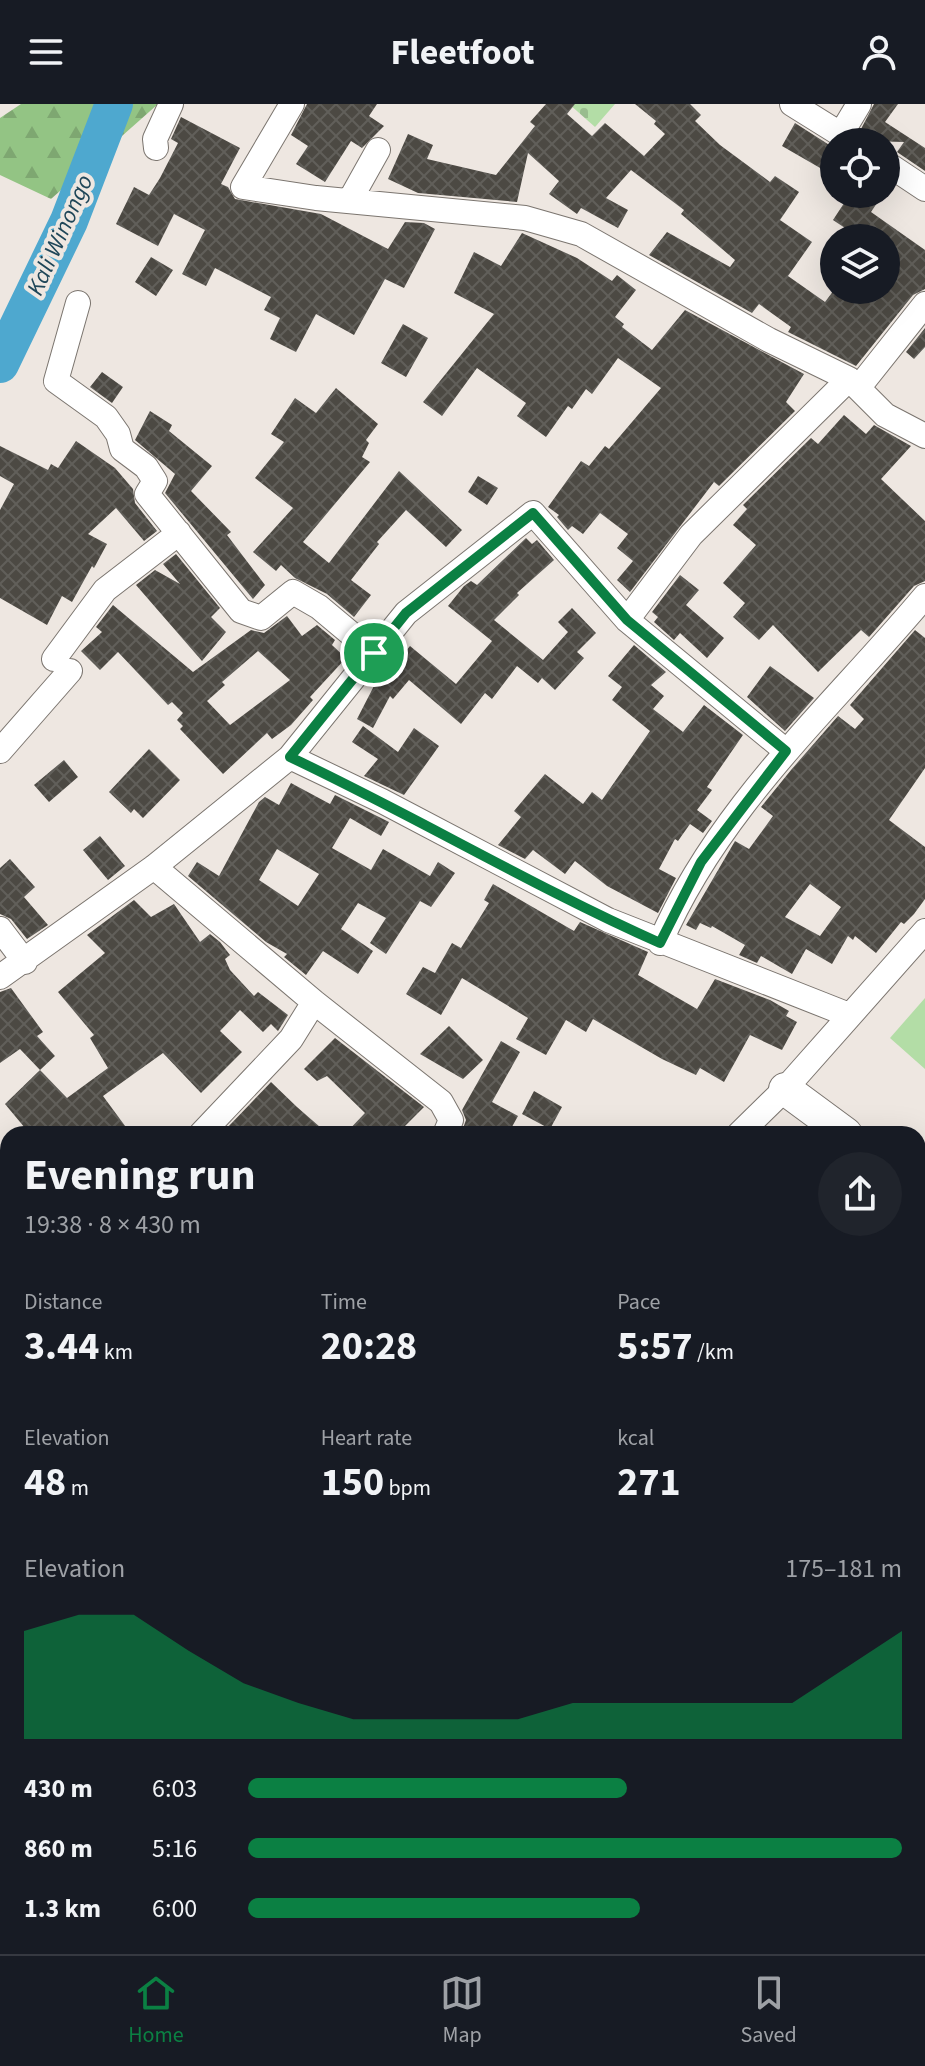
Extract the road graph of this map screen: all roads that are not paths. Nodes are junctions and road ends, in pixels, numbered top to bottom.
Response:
1 (171, 104) edge
2 (292, 104) edge
3 (792, 104) edge
4 (859, 104) edge
5 (831, 128) edge
6 (851, 128) edge
7 (156, 148) dead end
8 (378, 150) dead end
9 (900, 172) edge
10 (925, 189) edge
11 (350, 200) junction
12 (78, 303) dead end
13 (925, 304) edge
14 (854, 383) junction
15 (925, 436) edge
16 (179, 533) junction
17 (925, 596) edge
18 (627, 620) junction
19 (374, 653) junction
20 (0, 751) edge
21 (786, 751) junction
22 (290, 757) junction
23 (154, 867) junction
24 (0, 929) edge
25 (925, 931) edge
26 (660, 943) junction
27 (25, 962) junction
28 (0, 977) edge
29 (314, 1002) junction
30 (849, 1015) junction
31 (785, 1089) junction
32 (209, 1126) edge
33 (448, 1126) edge
34 (747, 1126) edge
35 (835, 1126) edge

1 - 7 street
2 - 11 street
3 - 5 street
4 - 6 street
8 - 11 street
9 - 10 street
11 - 14 street
12 - 16 street
13 - 14 street
14 - 15 street
14 - 18 street
16 - 19 street
16 - 20 street
17 - 21 street
18 - 19 street
18 - 21 street
19 - 22 street
21 - 26 street
22 - 23 street
22 - 26 street
23 - 27 street
23 - 29 street
24 - 27 street
25 - 30 street
26 - 30 street
27 - 28 street
29 - 32 street
29 - 33 street
30 - 31 street
31 - 34 street
31 - 35 street

